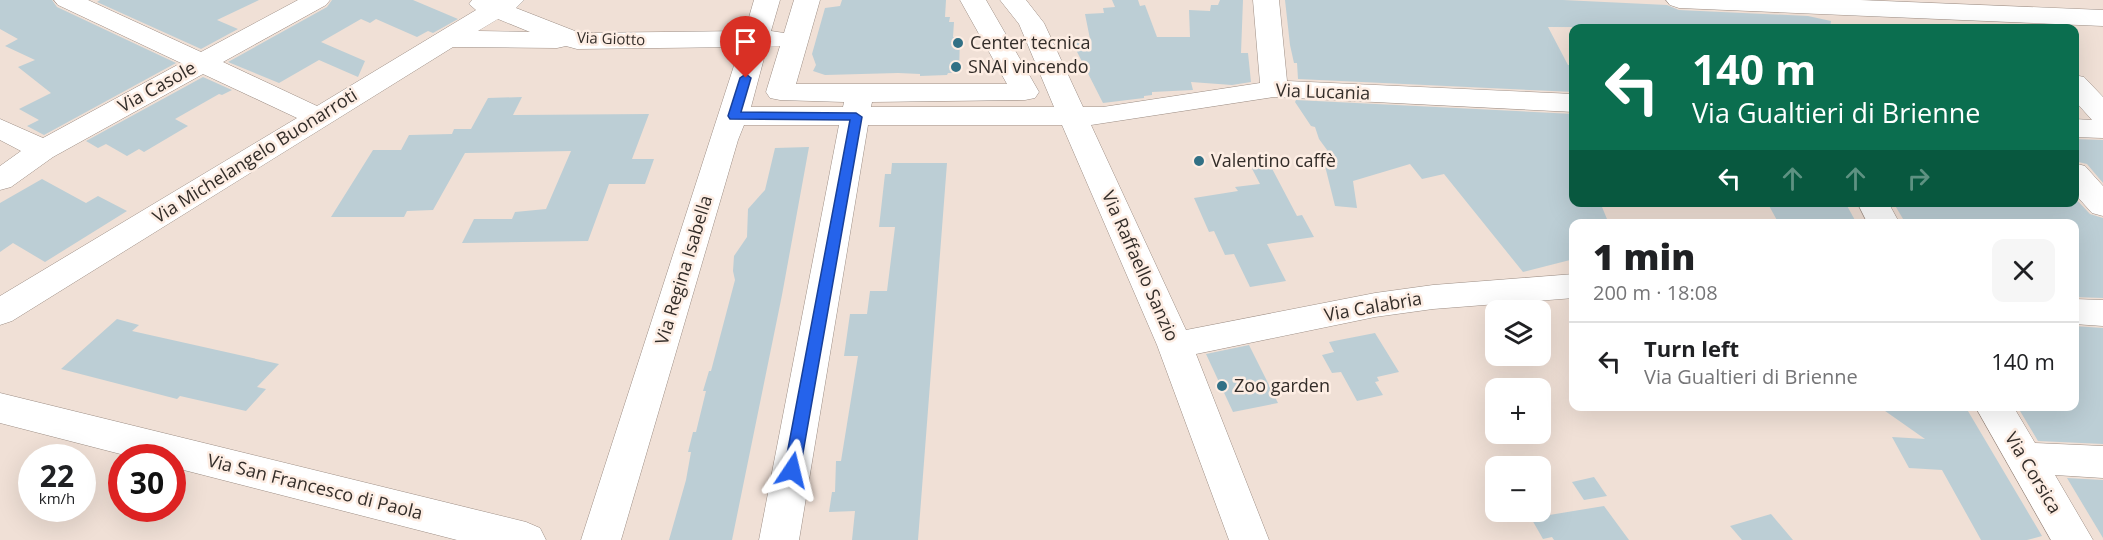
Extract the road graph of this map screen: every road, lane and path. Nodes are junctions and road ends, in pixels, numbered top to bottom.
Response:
1 (67, 0) edge
2 (317, 0) edge
3 (767, 0) edge
4 (807, 0) edge
5 (973, 0) edge
6 (1013, 0) edge
7 (1266, 0) edge
8 (1679, 0) edge
9 (1751, 2) edge
10 (493, 3) edge
11 (1942, 13) edge
12 (2103, 18) edge
13 (1765, 24) edge
14 (446, 39) junction
15 (757, 39) junction
16 (796, 39) junction
17 (577, 41) junction
18 (1046, 54) junction
19 (1007, 60) junction
20 (200, 62) junction
21 (1274, 89) junction
22 (2079, 89) edge
23 (1569, 103) edge
24 (858, 106) junction
25 (2103, 114) edge
26 (734, 116) junction
27 (318, 117) junction
28 (1075, 117) junction
29 (0, 128) edge
30 (2079, 128) edge
31 (2103, 129) edge
32 (43, 150) junction
33 (2079, 179) edge
34 (0, 180) edge
35 (2103, 206) edge
36 (1569, 286) edge
37 (2079, 311) edge
38 (0, 312) edge
39 (2103, 313) edge
40 (1175, 345) junction
41 (0, 408) edge
42 (1996, 411) edge
43 (2023, 458) junction
44 (2103, 462) edge
45 (526, 540) edge
46 (601, 540) edge
47 (779, 540) edge
48 (1249, 540) edge
49 (2073, 540) edge

1 - 20 street
2 - 20 street, Via Casole
3 - 15 street, Via Regina Isabella
4 - 16 street
5 - 19 street
6 - 18 street, Via Raffaello Sanzio
7 - 21 street
8 - 9 street
9 - 11 street
9 - 13 street
10 - 14 street, Via Michelangelo Buonarroti
10 - 17 street, Via Giotto
11 - 12 street
14 - 17 street
14 - 27 street, Via Michelangelo Buonarroti
15 - 16 street, Via Giotto
15 - 17 street, Via Giotto
15 - 26 street, Via Regina Isabella
16 - 24 street
18 - 19 street
18 - 28 street, Via Raffaello Sanzio
19 - 24 street
20 - 27 street
20 - 32 street, Via Casole
21 - 23 street, Via Lucania
21 - 28 street, Via Lucania
22 - 25 street
24 - 26 street
24 - 28 street, Via Lucania
24 - 47 street
26 - 46 street, Via Regina Isabella
27 - 38 street, Via Michelangelo Buonarroti
28 - 40 street, Via Raffaello Sanzio
29 - 32 street
30 - 31 street
32 - 34 street, Via Casole
33 - 35 street
36 - 40 street, Via Calabria
37 - 39 street
40 - 48 street, Via Raffaello Sanzio
41 - 45 street, Via San Francesco di Paola
42 - 43 street, Via Corsica
43 - 44 street
43 - 49 street, Via Corsica

